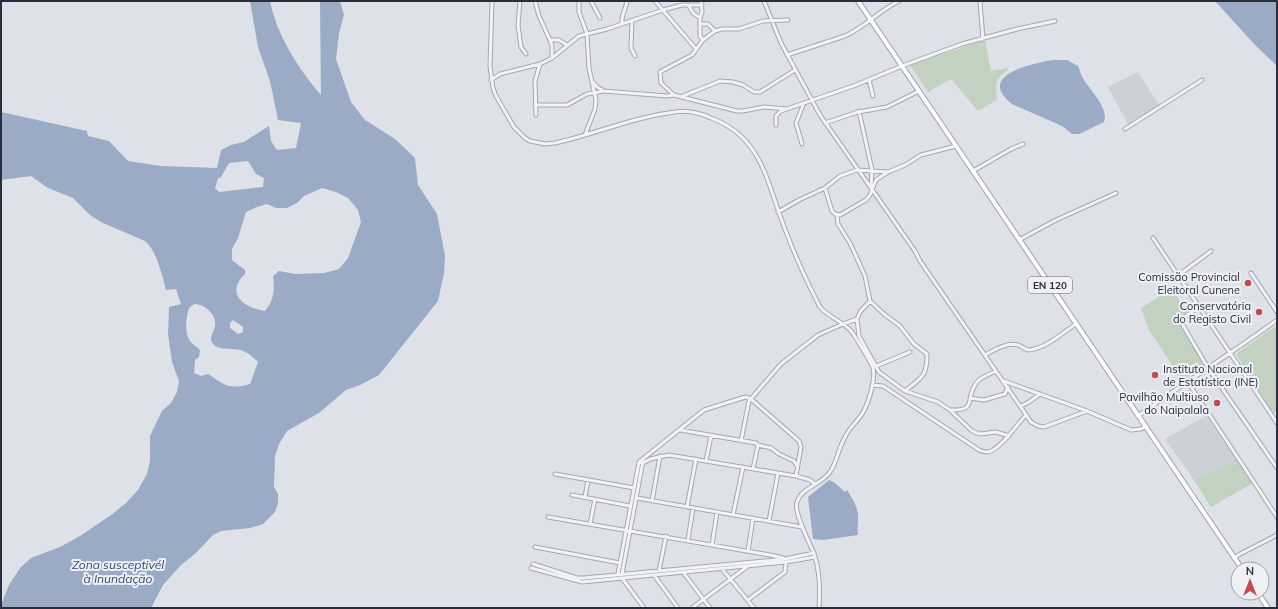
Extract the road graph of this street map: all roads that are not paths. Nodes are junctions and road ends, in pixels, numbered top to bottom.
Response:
1 (492, 1) edge
2 (520, 1) edge
3 (535, 1) edge
4 (579, 1) edge
5 (591, 1) edge
6 (627, 1) edge
7 (662, 1) edge
8 (681, 1) edge
9 (701, 1) edge
10 (764, 1) edge
11 (858, 1) edge
12 (899, 1) edge
13 (980, 1) edge
14 (657, 2) edge
15 (682, 5) junction
16 (702, 5) junction
17 (689, 6) junction
18 (663, 10) junction
19 (600, 18) dead end
20 (700, 18) junction
21 (870, 19) junction
22 (632, 20) junction
23 (788, 20) dead end
24 (771, 21) junction
25 (1055, 21) dead end
26 (622, 23) junction
27 (700, 24) junction
28 (715, 31) junction
29 (587, 34) junction
30 (983, 38) junction
31 (550, 40) junction
32 (703, 40) junction
33 (567, 45) junction
34 (696, 49) junction
35 (526, 54) dead end
36 (787, 55) junction
37 (636, 56) dead end
38 (552, 58) junction
39 (540, 64) junction
40 (902, 66) junction
41 (796, 70) junction
42 (491, 80) junction
43 (869, 80) junction
44 (1202, 80) dead end
45 (592, 81) junction
46 (604, 91) junction
47 (919, 91) junction
48 (594, 92) junction
49 (674, 95) junction
50 (873, 96) dead end
51 (682, 97) junction
52 (812, 100) junction
53 (804, 103) junction
54 (535, 105) junction
55 (788, 109) junction
56 (859, 111) junction
57 (536, 115) dead end
58 (825, 123) junction
59 (776, 125) dead end
60 (1125, 129) dead end
61 (585, 135) junction
62 (802, 144) dead end
63 (1023, 144) dead end
64 (956, 146) junction
65 (857, 170) junction
66 (872, 170) junction
67 (972, 171) junction
68 (888, 172) junction
69 (825, 188) junction
70 (871, 189) junction
71 (1116, 193) dead end
72 (778, 212) junction
73 (837, 215) junction
74 (1153, 238) dead end
75 (1019, 240) junction
76 (1211, 251) dead end
77 (1251, 273) dead end
78 (1178, 275) junction
79 (870, 301) junction
80 (1200, 307) junction
81 (1277, 312) edge
82 (857, 319) junction
83 (1277, 320) edge
84 (843, 324) junction
85 (1076, 324) junction
86 (910, 352) dead end
87 (1231, 354) junction
88 (985, 355) junction
89 (874, 367) junction
90 (1208, 368) junction
91 (996, 371) junction
92 (1004, 381) junction
93 (1187, 381) junction
94 (872, 385) junction
95 (1008, 387) junction
96 (905, 391) junction
97 (1040, 394) junction
98 (970, 398) junction
99 (751, 399) junction
100 (1021, 406) junction
101 (950, 410) junction
102 (1087, 411) junction
103 (1026, 415) junction
104 (1138, 416) junction
105 (1277, 423) edge
106 (1146, 426) junction
107 (680, 430) junction
108 (711, 436) junction
109 (1009, 436) junction
110 (741, 441) junction
111 (758, 445) junction
112 (660, 456) junction
113 (696, 459) junction
114 (642, 461) junction
115 (706, 461) junction
116 (797, 466) junction
117 (743, 467) junction
118 (1277, 468) edge
119 (753, 469) junction
120 (778, 473) junction
121 (555, 474) dead end
122 (796, 476) junction
123 (588, 480) junction
124 (815, 484) junction
125 (634, 488) junction
126 (572, 495) dead end
127 (585, 497) junction
128 (637, 498) junction
129 (595, 499) junction
130 (652, 501) junction
131 (630, 506) junction
132 (688, 507) junction
133 (693, 508) junction
134 (717, 512) junction
135 (733, 515) junction
136 (548, 517) dead end
137 (1277, 517) edge
138 (753, 518) junction
139 (769, 521) junction
140 (590, 524) junction
141 (802, 527) junction
142 (626, 530) junction
143 (630, 531) junction
144 (1277, 535) edge
145 (666, 536) junction
146 (688, 540) junction
147 (712, 545) junction
148 (535, 547) dead end
149 (748, 551) junction
150 (814, 555) junction
151 (1234, 558) junction
152 (786, 560) junction
153 (1236, 561) edge
154 (620, 563) junction
155 (749, 566) junction
156 (722, 569) junction
157 (659, 570) junction
158 (684, 572) junction
159 (618, 574) junction
160 (622, 574) junction
161 (654, 575) junction
162 (622, 578) junction
163 (731, 578) junction
164 (703, 599) junction
165 (748, 600) junction
166 (644, 608) edge
167 (678, 608) edge
168 (692, 608) edge
169 (710, 608) edge
170 (754, 608) edge
171 (819, 608) edge

1 - 42 street
2 - 35 street
3 - 31 street
4 - 29 street
5 - 19 street
6 - 26 street
7 - 14 street
8 - 15 street
9 - 16 street
10 - 24 street
11 - 21 main road, EN 120
12 - 21 street
13 - 30 street
14 - 18 street
15 - 17 street
15 - 18 street
16 - 17 street
16 - 20 street
17 - 20 street
18 - 22 street
18 - 34 street
20 - 27 street
21 - 36 street
21 - 40 main road, EN 120
22 - 26 street
22 - 37 street
23 - 24 street
24 - 28 street
24 - 36 street
25 - 30 street
26 - 29 street
27 - 28 street
27 - 32 street
28 - 32 street
29 - 33 street
29 - 45 street
30 - 40 street
31 - 33 street
31 - 38 street
32 - 34 street
33 - 38 street
34 - 49 street
36 - 41 street
38 - 39 street
39 - 42 street
39 - 54 street
40 - 43 street
40 - 47 main road, EN 120
41 - 51 street
41 - 52 street
42 - 61 street
43 - 50 street
43 - 52 street
44 - 60 street
45 - 46 street
45 - 48 street
46 - 48 street
46 - 49 street
47 - 56 street
47 - 64 main road, EN 120
48 - 54 street
48 - 61 street
49 - 51 street
51 - 55 street
52 - 53 street
52 - 58 street
53 - 55 street
53 - 62 street
54 - 57 street
55 - 59 street
56 - 58 street
56 - 66 street
58 - 65 street
61 - 72 street
63 - 67 street
64 - 67 main road, EN 120
64 - 68 street
65 - 66 street
65 - 69 street
65 - 70 street
66 - 68 street
66 - 70 street
67 - 75 main road, EN 120
68 - 70 street
69 - 72 street
69 - 73 street
70 - 73 street
70 - 88 street
71 - 75 street
72 - 84 street
73 - 79 street
74 - 78 street
75 - 85 main road, EN 120
76 - 78 street
77 - 81 street
78 - 80 street
79 - 82 street
79 - 96 street
80 - 87 street
80 - 90 street
82 - 84 street
82 - 89 street
83 - 87 street
84 - 89 street
84 - 99 street
85 - 88 street
85 - 104 main road, EN 120
86 - 89 street
87 - 90 street
87 - 105 street
88 - 91 street
89 - 94 street
89 - 96 street
90 - 93 street
90 - 118 street
91 - 92 street
91 - 98 street
92 - 95 street
92 - 97 street
93 - 104 street
93 - 137 street
94 - 109 street
94 - 124 street
95 - 98 street
95 - 100 street
96 - 101 street
97 - 100 street
97 - 102 street
98 - 101 street
99 - 107 street
99 - 110 street
99 - 116 street
100 - 103 street
101 - 109 street
102 - 103 street
102 - 106 street
103 - 109 street
104 - 106 main road, EN 120
106 - 151 main road, EN 120
107 - 108 street
107 - 114 street
108 - 110 street
108 - 115 street
110 - 111 street
111 - 116 street
111 - 119 street
112 - 113 street
112 - 114 street
112 - 130 street
113 - 115 street
113 - 132 street
114 - 125 street
114 - 128 street
115 - 117 street
116 - 122 street
117 - 119 street
117 - 135 street
119 - 120 street
120 - 122 street
120 - 139 street
121 - 123 street
122 - 124 street
123 - 125 street
123 - 127 street
124 - 141 street
125 - 131 street
126 - 127 street
127 - 129 street
128 - 130 street
128 - 143 street
129 - 131 street
129 - 140 street
130 - 132 street
131 - 142 street
132 - 133 street
133 - 134 street
133 - 146 street
134 - 135 street
134 - 147 street
135 - 138 street
136 - 140 street
138 - 139 street
138 - 149 street
139 - 141 street
140 - 142 street
141 - 150 street
142 - 143 street
142 - 154 street
143 - 145 street
143 - 160 street
144 - 151 street
145 - 146 street
145 - 157 street
146 - 147 street
147 - 149 street
148 - 154 street
149 - 152 street
150 - 152 street
150 - 171 street
151 - 153 main road, EN 120
152 - 155 street
152 - 157 street
152 - 165 street
154 - 159 street
155 - 156 street
155 - 163 street
156 - 158 street
156 - 163 street
157 - 160 street
158 - 161 street
158 - 164 street
159 - 160 street
159 - 162 street
161 - 162 street
161 - 167 street
162 - 166 street
163 - 164 street
163 - 165 street
164 - 168 street
164 - 169 street
165 - 170 street

